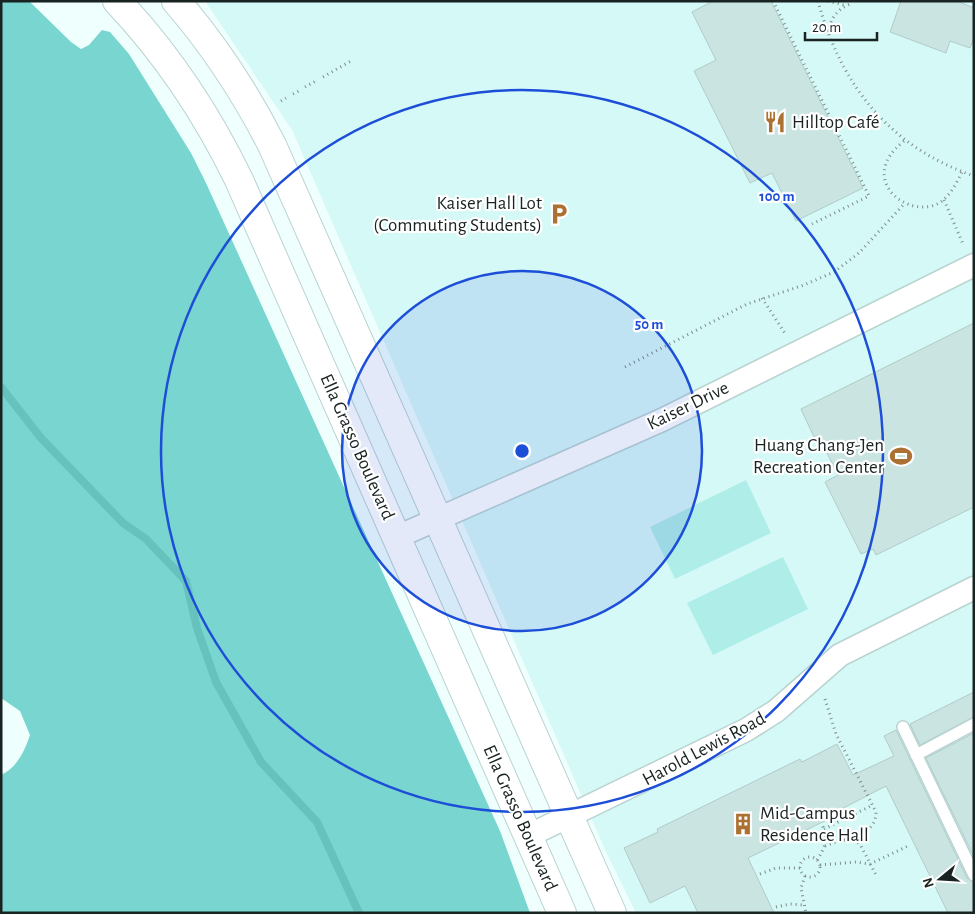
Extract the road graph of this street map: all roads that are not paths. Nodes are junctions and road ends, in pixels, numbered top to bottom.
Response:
1 (118, 1) edge
2 (176, 1) edge
3 (970, 258) edge
4 (438, 519) junction
5 (397, 537) junction
6 (974, 588) edge
7 (974, 724) edge
8 (903, 727) dead end
9 (916, 755) junction
10 (569, 817) junction
11 (528, 836) junction
12 (974, 874) edge
13 (562, 913) edge
14 (612, 913) edge

1 - 5 main road, Ella Grasso Boulevard
2 - 4 main road
3 - 4 street, Kaiser Drive
4 - 5 street, Kaiser Drive
4 - 10 main road
5 - 11 main road, Ella Grasso Boulevard
6 - 10 street, Harold Lewis Road
7 - 9 lane
8 - 9 lane
9 - 12 lane
10 - 11 street, Harold Lewis Road
10 - 14 main road
11 - 13 main road, Ella Grasso Boulevard

